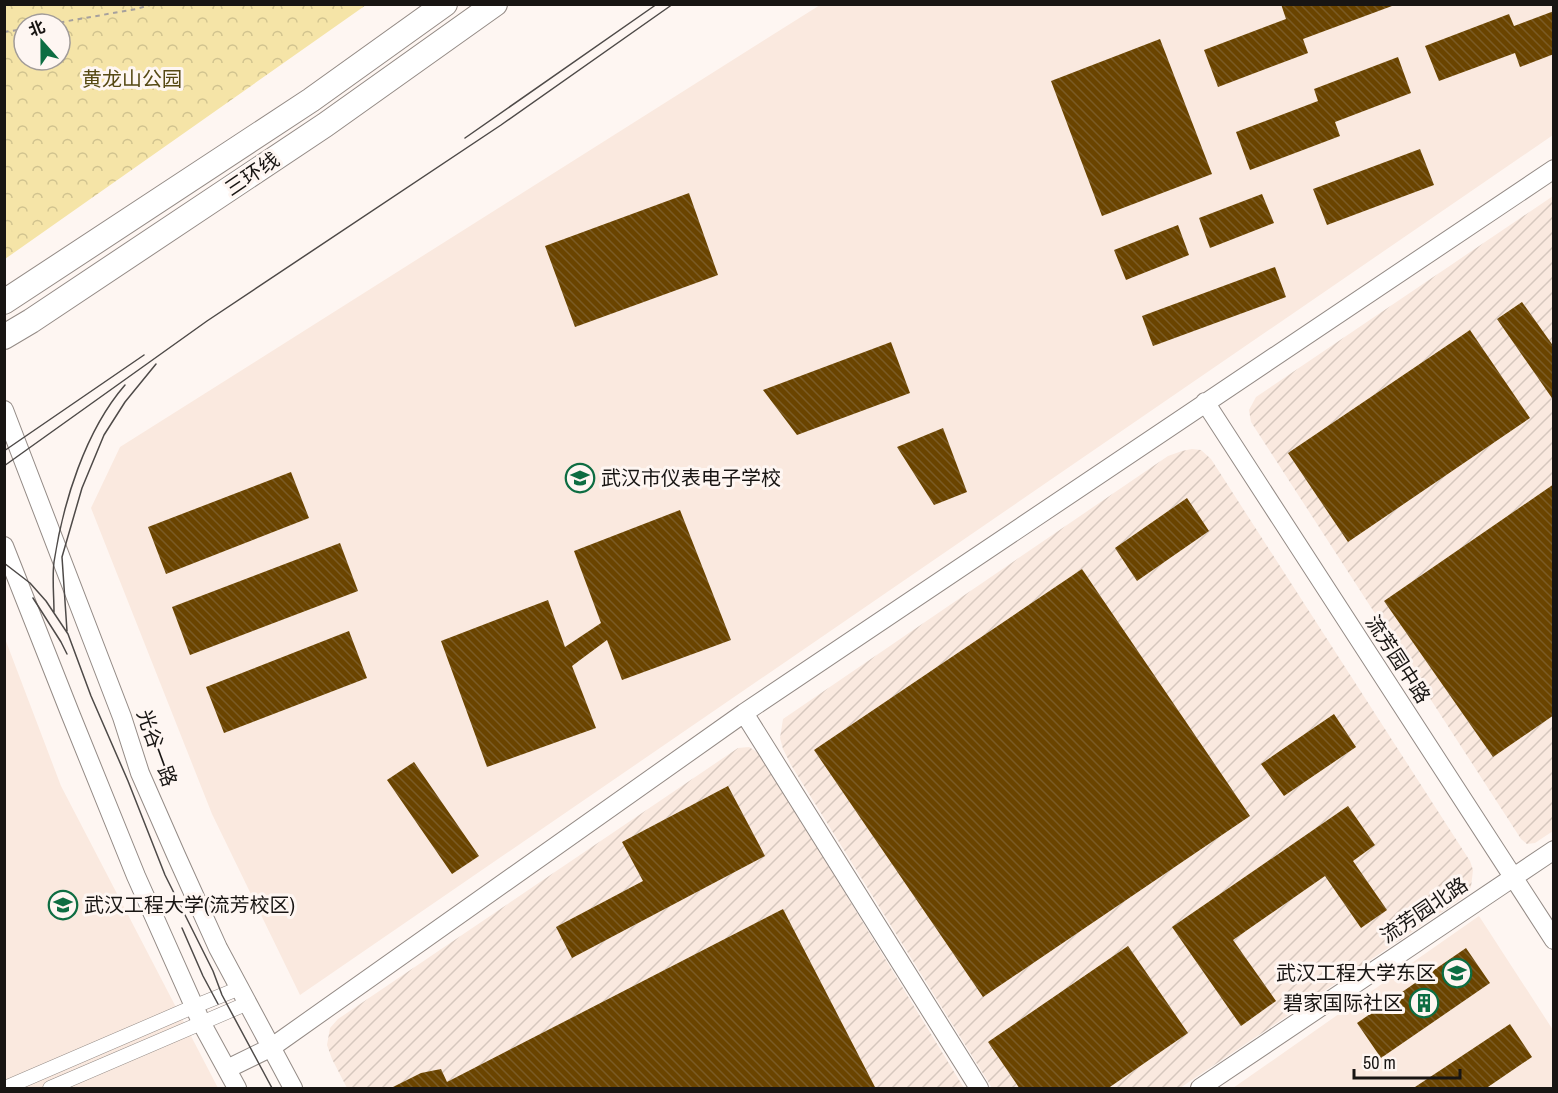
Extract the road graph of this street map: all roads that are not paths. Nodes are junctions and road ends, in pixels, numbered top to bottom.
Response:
1 (445, 4) edge
2 (495, 4) edge
3 (1554, 169) edge
4 (10, 298) edge
5 (4, 337) edge
6 (1205, 402) junction
7 (4, 410) edge
8 (4, 546) edge
9 (744, 713) junction
10 (1554, 850) edge
11 (1513, 878) junction
12 (1554, 940) edge
13 (244, 996) junction
14 (193, 1006) junction
15 (202, 1024) junction
16 (272, 1047) junction
17 (227, 1069) junction
18 (5, 1089) edge
19 (50, 1089) edge
20 (237, 1089) edge
21 (293, 1089) edge
22 (979, 1089) edge
23 (1200, 1089) edge

1 - 4 highway, 三环线
2 - 5 highway, 三环线
3 - 6 street
6 - 9 street
6 - 11 street, 流芳园中路
7 - 13 street, 光谷一路
8 - 14 street
9 - 16 street
9 - 22 street
10 - 11 street, 流芳园北路
11 - 12 street, 流芳园中路
11 - 23 street, 流芳园北路
13 - 14 street
13 - 15 street
13 - 16 street, 光谷一路
14 - 15 street
14 - 18 street
15 - 17 street
15 - 19 street
16 - 17 street
16 - 21 street, 光谷一路
17 - 20 street

